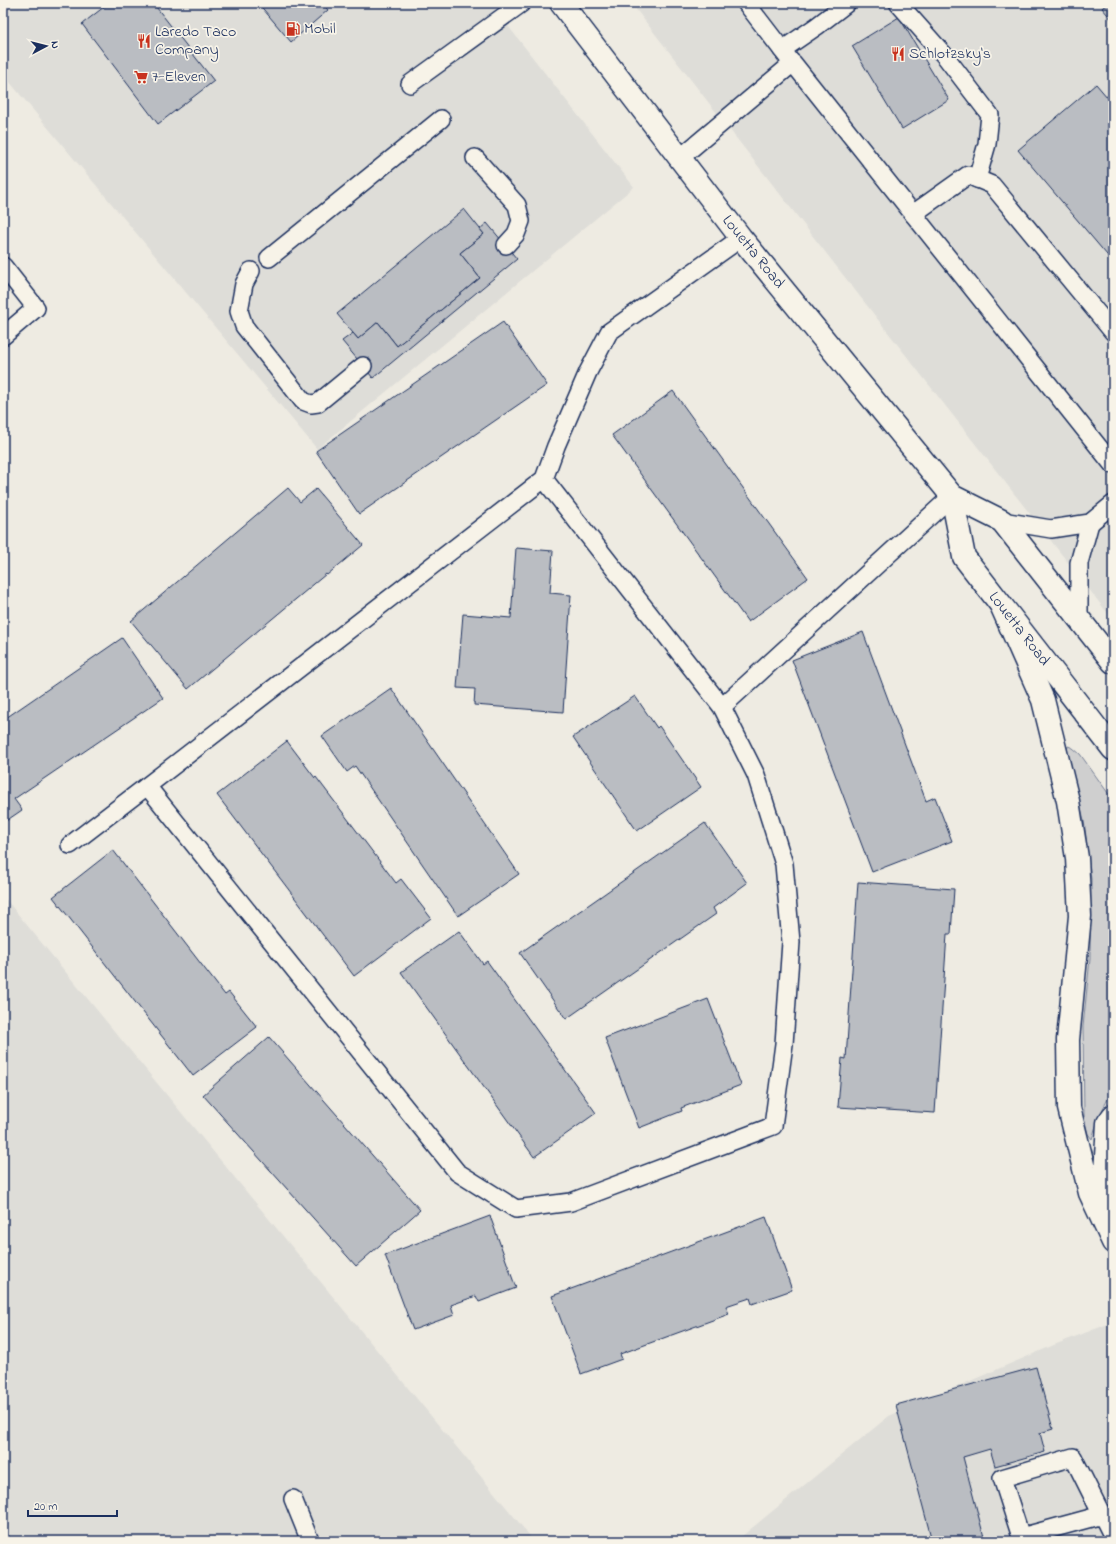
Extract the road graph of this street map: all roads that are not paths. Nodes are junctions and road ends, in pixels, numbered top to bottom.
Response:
1 (522, 3) edge
2 (561, 3) edge
3 (746, 3) edge
4 (847, 3) edge
5 (898, 3) edge
6 (782, 50) junction
7 (793, 64) junction
8 (410, 84) dead end
9 (441, 119) dead end
10 (475, 158) dead end
11 (680, 158) junction
12 (977, 179) junction
13 (913, 214) junction
14 (741, 238) junction
15 (506, 245) dead end
16 (269, 258) dead end
17 (3, 266) edge
18 (251, 271) dead end
19 (1113, 332) edge
20 (3, 336) edge
21 (363, 366) dead end
22 (1113, 465) edge
23 (544, 479) junction
24 (952, 496) junction
25 (1113, 504) edge
26 (1002, 521) junction
27 (1090, 523) junction
28 (1001, 605) junction
29 (1079, 618) junction
30 (1113, 662) edge
31 (722, 707) junction
32 (1113, 749) edge
33 (148, 786) junction
34 (70, 845) dead end
35 (1113, 1116) edge
36 (1113, 1212) edge
37 (1113, 1242) edge
38 (293, 1499) dead end
39 (1102, 1516) junction
40 (1113, 1537) edge
41 (310, 1541) edge

1 - 8 lane
2 - 11 main road, Louetta Road
3 - 6 lane
4 - 6 lane
5 - 12 lane
6 - 7 lane
7 - 11 lane
7 - 13 lane
9 - 16 lane
10 - 15 lane
11 - 14 main road, Louetta Road
12 - 13 lane
12 - 19 lane
13 - 22 lane
14 - 23 lane
14 - 24 main road, Louetta Road
17 - 20 lane
18 - 21 lane
23 - 31 lane
23 - 33 lane
24 - 26 main road, Louetta Road
24 - 28 main road, Louetta Road
24 - 31 lane
25 - 27 lane
26 - 27 lane
26 - 29 main road, Louetta Road
27 - 29 lane
28 - 32 main road, Louetta Road
28 - 37 main road
29 - 30 main road, Louetta Road
31 - 33 lane
33 - 34 lane
35 - 36 main road
38 - 41 lane
39 - 39 lane
39 - 40 lane

